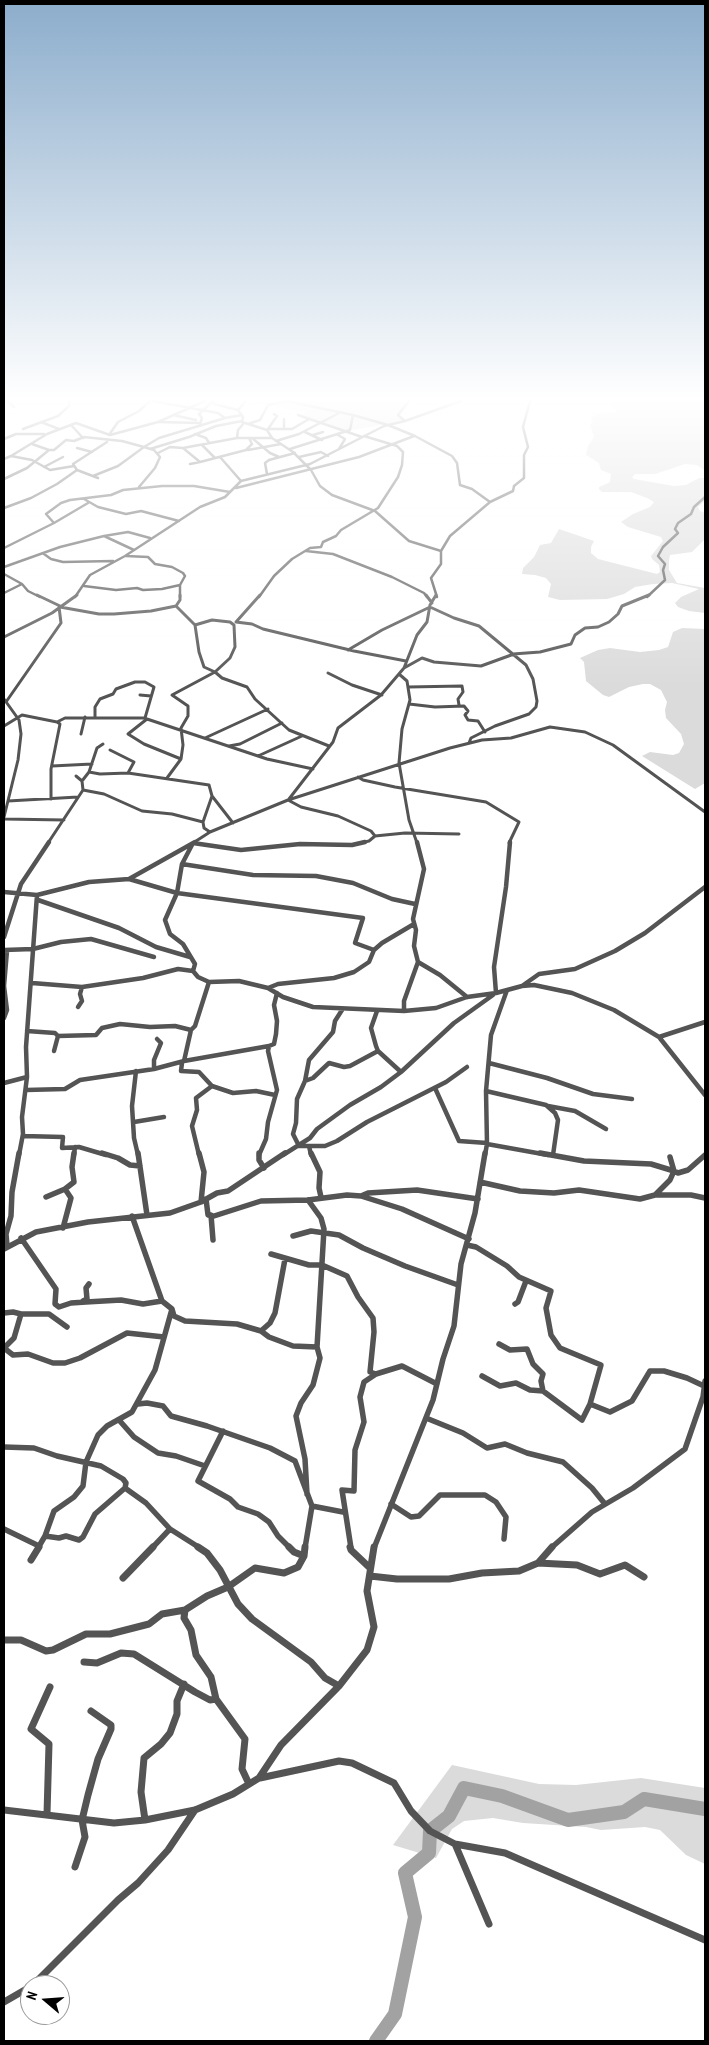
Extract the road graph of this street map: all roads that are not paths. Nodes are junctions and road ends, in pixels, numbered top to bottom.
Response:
1 (34, 496) edge
2 (102, 496) edge
3 (222, 496) edge
4 (336, 496) edge
5 (385, 496) edge
6 (482, 496) edge
7 (502, 496) edge
8 (705, 497) edge
9 (85, 499) junction
10 (490, 502) junction
11 (88, 503) junction
12 (4, 508) edge
13 (375, 511) junction
14 (179, 521) junction
15 (54, 523) junction
16 (104, 536) junction
17 (150, 538) junction
18 (4, 548) edge
19 (134, 550) junction
20 (304, 550) junction
21 (441, 550) junction
22 (44, 554) junction
23 (125, 556) junction
24 (115, 561) junction
25 (4, 567) edge
26 (4, 574) edge
27 (22, 584) junction
28 (180, 585) junction
29 (84, 586) junction
30 (4, 593) edge
31 (431, 605) junction
32 (60, 606) junction
33 (176, 606) junction
34 (222, 620) junction
35 (236, 622) junction
36 (195, 625) junction
37 (4, 637) edge
38 (348, 650) junction
39 (514, 654) junction
40 (406, 661) junction
41 (404, 668) junction
42 (215, 672) junction
43 (328, 673) dead end
44 (399, 674) junction
45 (408, 687) junction
46 (140, 695) dead end
47 (382, 695) junction
48 (151, 696) junction
49 (5, 700) edge
50 (409, 704) junction
51 (459, 705) junction
52 (268, 709) junction
53 (95, 716) junction
54 (16, 717) junction
55 (85, 717) junction
56 (146, 719) junction
57 (56, 722) junction
58 (282, 723) junction
59 (4, 726) edge
60 (181, 731) junction
61 (485, 732) junction
62 (80, 734) dead end
63 (302, 736) junction
64 (205, 738) junction
65 (469, 743) junction
66 (103, 744) dead end
67 (228, 746) junction
68 (329, 746) junction
69 (110, 750) dead end
70 (257, 756) junction
71 (181, 759) junction
72 (399, 763) junction
73 (92, 764) junction
74 (52, 766) junction
75 (313, 769) junction
76 (89, 772) junction
77 (128, 773) junction
78 (76, 776) dead end
79 (358, 777) junction
80 (167, 778) junction
81 (82, 781) junction
82 (404, 789) junction
83 (82, 790) junction
84 (212, 796) junction
85 (78, 797) junction
86 (51, 799) junction
87 (288, 800) junction
88 (8, 801) junction
89 (705, 812) edge
90 (4, 818) edge
91 (64, 820) junction
92 (203, 822) junction
93 (233, 823) junction
94 (210, 832) junction
95 (415, 834) junction
96 (459, 834) dead end
97 (375, 836) junction
98 (193, 843) junction
99 (182, 864) junction
100 (129, 878) junction
101 (705, 887) edge
102 (4, 892) edge
103 (17, 893) junction
104 (177, 893) junction
105 (38, 897) junction
106 (415, 904) junction
107 (414, 924) junction
108 (4, 938) edge
109 (33, 949) junction
110 (5, 950) edge
111 (374, 950) junction
112 (154, 957) dead end
113 (190, 957) junction
114 (418, 962) junction
115 (193, 971) junction
116 (209, 982) junction
117 (32, 983) junction
118 (4, 986) edge
119 (522, 986) junction
120 (82, 987) junction
121 (268, 988) junction
122 (506, 990) junction
123 (277, 993) junction
124 (496, 993) junction
125 (467, 997) junction
126 (78, 1007) dead end
127 (342, 1010) junction
128 (377, 1011) junction
129 (404, 1011) junction
130 (4, 1018) edge
131 (705, 1022) edge
132 (191, 1030) junction
133 (27, 1031) junction
134 (58, 1036) junction
135 (659, 1037) junction
136 (157, 1039) dead end
137 (268, 1046) junction
138 (54, 1051) dead end
139 (378, 1051) junction
140 (183, 1062) junction
141 (489, 1063) junction
142 (467, 1067) dead end
143 (154, 1069) junction
144 (136, 1072) junction
145 (401, 1072) junction
146 (27, 1077) junction
147 (306, 1081) junction
148 (4, 1082) edge
149 (212, 1086) junction
150 (435, 1088) junction
151 (26, 1090) junction
152 (486, 1090) junction
153 (275, 1095) junction
154 (705, 1095) edge
155 (632, 1099) dead end
156 (546, 1105) junction
157 (164, 1117) dead end
158 (134, 1122) junction
159 (606, 1129) dead end
160 (23, 1136) junction
161 (487, 1144) junction
162 (299, 1146) junction
163 (309, 1146) junction
164 (75, 1147) junction
165 (553, 1155) junction
166 (705, 1156) edge
167 (670, 1157) dead end
168 (140, 1166) junction
169 (264, 1168) junction
170 (674, 1171) junction
171 (480, 1182) junction
172 (65, 1189) junction
173 (655, 1195) junction
174 (361, 1196) junction
175 (46, 1197) dead end
176 (321, 1198) junction
177 (705, 1198) edge
178 (478, 1199) junction
179 (308, 1200) junction
180 (203, 1201) junction
181 (147, 1214) junction
182 (211, 1215) junction
183 (132, 1216) junction
184 (63, 1228) junction
185 (323, 1232) junction
186 (5, 1233) edge
187 (292, 1236) dead end
188 (21, 1238) junction
189 (213, 1240) dead end
190 (468, 1242) junction
191 (5, 1248) edge
192 (271, 1254) dead end
193 (285, 1259) junction
194 (322, 1265) junction
195 (526, 1281) junction
196 (89, 1284) dead end
197 (458, 1285) junction
198 (79, 1302) junction
199 (162, 1302) junction
200 (515, 1304) dead end
201 (57, 1306) junction
202 (172, 1308) junction
203 (4, 1313) edge
204 (21, 1314) junction
205 (50, 1314) junction
206 (67, 1327) dead end
207 (261, 1330) junction
208 (164, 1337) junction
209 (499, 1344) dead end
210 (317, 1347) junction
211 (376, 1374) junction
212 (482, 1376) dead end
213 (437, 1384) junction
214 (704, 1384) edge
215 (542, 1391) junction
216 (138, 1404) junction
217 (590, 1404) junction
218 (426, 1418) junction
219 (119, 1420) junction
220 (223, 1431) junction
221 (4, 1447) edge
222 (86, 1462) junction
223 (205, 1466) junction
224 (125, 1488) junction
225 (307, 1494) junction
226 (391, 1504) junction
227 (605, 1504) junction
228 (312, 1506) junction
229 (343, 1512) junction
230 (4, 1529) edge
231 (170, 1529) junction
232 (45, 1536) junction
233 (504, 1539) dead end
234 (39, 1546) junction
235 (304, 1556) junction
236 (31, 1560) dead end
237 (538, 1563) junction
238 (370, 1568) junction
239 (370, 1576) junction
240 (644, 1577) dead end
241 (123, 1578) dead end
242 (228, 1587) junction
243 (184, 1610) junction
244 (4, 1640) edge
245 (84, 1662) dead end
246 (184, 1684) junction
247 (339, 1686) junction
248 (50, 1687) dead end
249 (216, 1699) junction
250 (91, 1711) dead end
251 (259, 1778) junction
252 (249, 1784) junction
253 (4, 1810) edge
254 (195, 1810) junction
255 (47, 1814) junction
256 (82, 1820) junction
257 (145, 1820) junction
258 (455, 1844) junction
259 (75, 1867) dead end
260 (489, 1924) dead end
261 (705, 1940) edge
262 (42, 1975) edge
263 (20, 1993) edge
264 (4, 2002) edge

1 - 12 street
2 - 9 street
3 - 14 street
4 - 13 street
5 - 13 street
6 - 10 street
7 - 10 street
8 - 39 street
9 - 11 street
9 - 15 street
10 - 21 street
11 - 14 street
11 - 15 street
13 - 20 street
13 - 21 street
14 - 17 street
15 - 18 street
16 - 17 street
16 - 19 street
16 - 22 street
17 - 19 street
19 - 23 street
20 - 31 street
20 - 35 street
21 - 31 street
22 - 24 street
22 - 25 street
23 - 24 street
23 - 28 street
24 - 29 street
26 - 27 street
27 - 30 street
27 - 32 street
28 - 29 street
28 - 33 street
29 - 32 street
31 - 38 street
31 - 39 street
31 - 40 street
32 - 33 street
32 - 37 street
32 - 49 street
33 - 36 street
34 - 35 street
34 - 36 street
34 - 42 street
35 - 38 street
36 - 42 street
38 - 40 street
39 - 41 street
39 - 61 street
40 - 41 street
41 - 44 street
42 - 52 street
42 - 60 street
43 - 47 street
44 - 45 street
44 - 47 street
45 - 50 street
45 - 51 street
46 - 48 street
47 - 68 street
48 - 53 street
48 - 56 street
49 - 54 street
50 - 51 street
50 - 72 street
51 - 61 street
52 - 58 street
52 - 64 street
53 - 55 street
53 - 56 street
54 - 57 street
54 - 59 street
54 - 88 street
55 - 57 street
55 - 62 street
56 - 60 street
56 - 71 street
57 - 74 street
58 - 63 street
58 - 67 street
60 - 64 street
60 - 71 street
61 - 65 street
63 - 68 street
63 - 70 street
64 - 67 street
65 - 72 street
65 - 89 street
66 - 73 street
67 - 70 street
68 - 75 street
69 - 77 street
70 - 75 street
71 - 80 street
72 - 79 street
72 - 82 street
73 - 74 street
73 - 76 street
74 - 86 street
75 - 87 street
76 - 77 street
76 - 81 street
77 - 80 street
78 - 81 street
79 - 82 street
79 - 87 street
80 - 84 street
81 - 83 street
82 - 95 street
82 - 124 street
83 - 85 street
83 - 92 street
84 - 92 street
84 - 93 street
85 - 86 street
85 - 91 street
86 - 88 street
87 - 93 street
87 - 97 street
88 - 90 street
90 - 91 street
91 - 103 street
92 - 94 street
93 - 94 street
94 - 98 street
95 - 96 street
95 - 97 street
95 - 106 street
97 - 98 street
98 - 99 street
98 - 100 street
99 - 104 street
99 - 106 street
100 - 104 street
100 - 105 street
101 - 119 street
102 - 103 street
103 - 105 street
103 - 108 street
104 - 111 street
104 - 113 street
105 - 109 street
105 - 113 street
106 - 107 street
107 - 111 street
107 - 114 street
109 - 110 street
109 - 112 street
109 - 117 street
110 - 118 street
111 - 121 street
113 - 115 street
114 - 125 street
114 - 129 street
115 - 116 street
115 - 120 street
116 - 121 street
116 - 132 street
117 - 120 street
117 - 133 street
118 - 130 street
119 - 122 street
119 - 135 street
120 - 126 street
121 - 123 street
122 - 124 street
122 - 141 street
123 - 127 street
123 - 137 street
124 - 125 street
124 - 145 street
125 - 129 street
127 - 128 street
127 - 147 street
128 - 129 street
128 - 139 street
131 - 135 street
132 - 134 street
132 - 140 street
133 - 134 street
133 - 146 street
134 - 138 street
135 - 154 street
136 - 143 street
137 - 140 street
137 - 153 street
139 - 145 street
139 - 147 street
140 - 143 street
140 - 149 street
141 - 152 street
141 - 155 street
142 - 150 street
143 - 144 street
144 - 151 street
144 - 158 street
145 - 162 street
146 - 148 street
146 - 151 street
147 - 162 street
149 - 153 street
149 - 180 street
150 - 161 street
150 - 163 street
151 - 160 street
152 - 156 street
152 - 161 street
153 - 169 street
156 - 159 street
156 - 165 street
157 - 158 street
158 - 168 street
160 - 164 street
160 - 186 street
161 - 165 street
161 - 171 street
162 - 163 street
162 - 169 street
163 - 176 street
164 - 168 street
164 - 172 street
165 - 170 street
166 - 170 street
167 - 170 street
168 - 181 street
169 - 180 street
170 - 173 street
171 - 173 street
171 - 178 street
172 - 175 street
172 - 184 street
173 - 177 street
174 - 176 street
174 - 178 street
174 - 190 street
176 - 179 street
178 - 190 street
179 - 182 street
179 - 185 street
180 - 181 street
180 - 182 street
181 - 183 street
182 - 189 street
183 - 184 street
183 - 199 street
184 - 188 street
185 - 187 street
185 - 194 street
185 - 197 street
186 - 191 street
188 - 191 street
188 - 201 street
190 - 195 street
190 - 197 street
192 - 193 street
193 - 194 street
193 - 207 street
194 - 210 street
194 - 211 street
195 - 200 street
195 - 217 street
196 - 198 street
197 - 213 street
198 - 199 street
198 - 201 street
199 - 202 street
201 - 205 street
202 - 207 street
202 - 208 street
203 - 204 street
204 - 205 street
204 - 208 street
205 - 206 street
207 - 210 street
208 - 216 street
209 - 215 street
210 - 225 street
211 - 213 street
211 - 229 street
212 - 215 street
213 - 218 street
214 - 217 street
214 - 227 street
215 - 217 street
216 - 219 street
216 - 220 street
218 - 226 street
218 - 227 street
219 - 222 street
219 - 223 street
220 - 223 street
220 - 225 street
221 - 222 street
222 - 224 street
222 - 232 street
223 - 235 street
224 - 231 street
224 - 232 street
225 - 228 street
226 - 233 street
226 - 238 street
227 - 237 street
228 - 229 street
228 - 235 street
229 - 238 street
230 - 234 street
231 - 241 street
231 - 242 street
232 - 234 street
234 - 236 street
235 - 242 street
237 - 239 street
237 - 240 street
238 - 239 street
239 - 247 street
242 - 243 street
242 - 247 street
243 - 244 street
243 - 249 street
245 - 246 street
246 - 249 street
246 - 257 street
247 - 251 street
248 - 255 street
249 - 252 street
250 - 256 street
251 - 252 street
251 - 258 street
252 - 254 street
253 - 255 street
254 - 257 street
254 - 262 street
255 - 256 street
256 - 257 street
256 - 259 street
258 - 260 street
258 - 261 street
263 - 264 street

